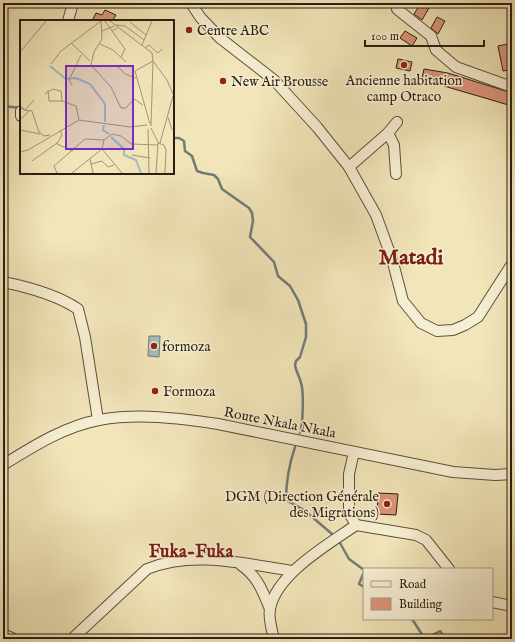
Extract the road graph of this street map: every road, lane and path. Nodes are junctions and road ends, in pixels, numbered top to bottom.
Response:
1 (73, 3) edge
2 (191, 3) edge
3 (397, 9) dead end
4 (68, 20) edge
5 (512, 87) edge
6 (397, 122) dead end
7 (388, 133) junction
8 (349, 167) junction
9 (396, 174) dead end
10 (512, 264) edge
11 (3, 282) edge
12 (98, 420) junction
13 (354, 452) junction
14 (3, 465) edge
15 (512, 474) edge
16 (356, 526) junction
17 (238, 563) junction
18 (448, 568) edge
19 (293, 572) junction
20 (493, 602) edge
21 (512, 606) edge
22 (270, 609) junction
23 (3, 634) edge
24 (14, 639) edge
25 (72, 639) edge
26 (274, 639) edge

1 - 4 street
2 - 8 street
3 - 5 street
6 - 7 street
7 - 8 street
7 - 9 street
8 - 10 street
11 - 12 street
12 - 13 street, Route Nkala Nkala
12 - 14 street, Route Nkala Nkala
13 - 15 street, Route Nkala Nkala
13 - 16 street
16 - 18 street
16 - 19 street
17 - 19 street
17 - 22 street
17 - 25 street
19 - 22 street
20 - 21 street
22 - 26 street
23 - 24 street

